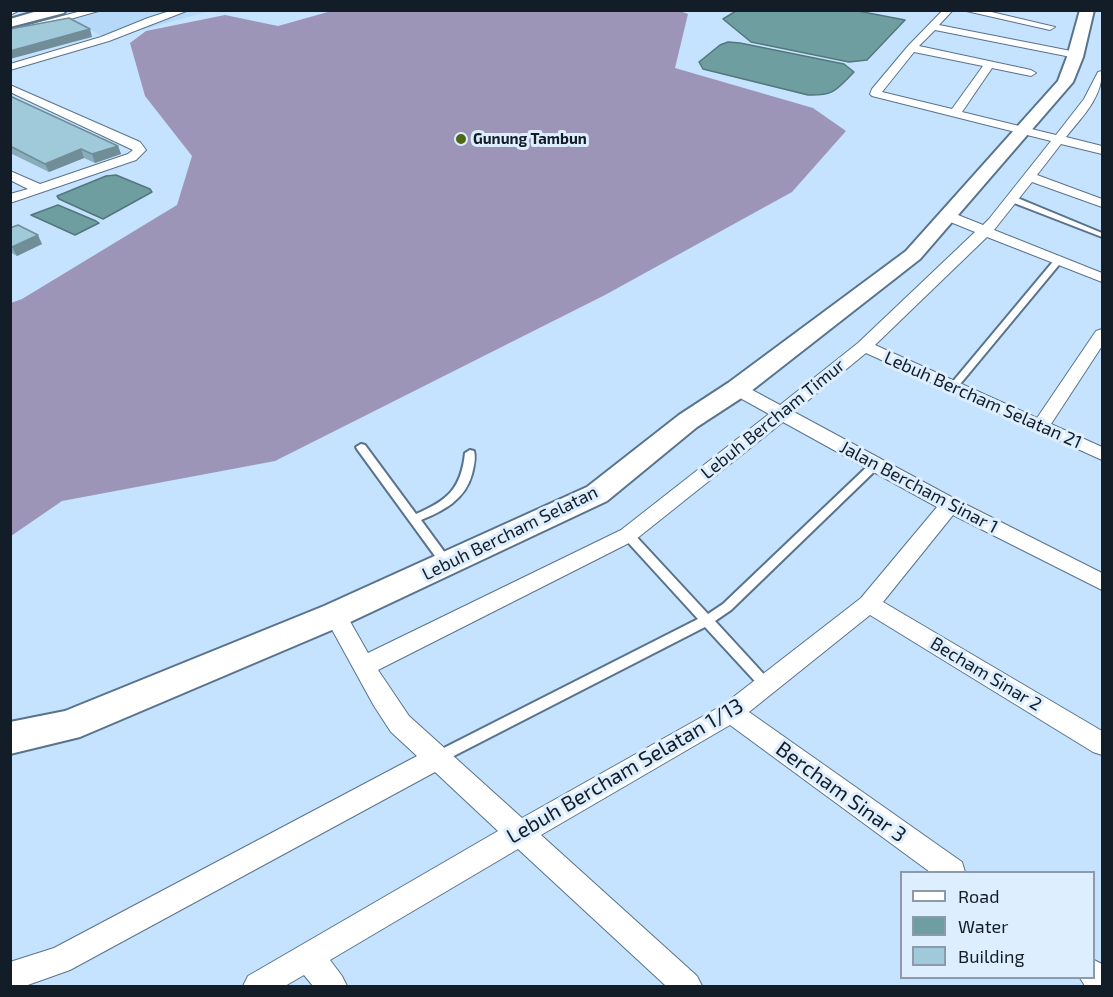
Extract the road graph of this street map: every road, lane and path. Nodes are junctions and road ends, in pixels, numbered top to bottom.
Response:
1 (16, 10) edge
2 (98, 10) edge
3 (185, 10) edge
4 (966, 10) edge
5 (1087, 10) edge
6 (948, 11) edge
7 (10, 12) edge
8 (57, 13) edge
9 (10, 22) edge
10 (932, 27) junction
11 (1050, 27) dead end
12 (10, 33) edge
13 (105, 39) junction
14 (912, 48) junction
15 (1076, 56) junction
16 (990, 64) junction
17 (10, 67) edge
18 (1031, 73) dead end
19 (1102, 74) edge
20 (10, 88) edge
21 (1096, 102) edge
22 (955, 113) junction
23 (1024, 129) junction
24 (1059, 138) junction
25 (1102, 150) edge
26 (10, 175) edge
27 (1029, 176) junction
28 (39, 189) junction
29 (10, 199) edge
30 (1012, 199) junction
31 (1102, 203) edge
32 (948, 216) junction
33 (987, 230) junction
34 (1102, 235) edge
35 (1059, 260) junction
36 (1102, 278) edge
37 (1102, 334) edge
38 (864, 346) junction
39 (953, 387) junction
40 (737, 389) junction
41 (782, 413) junction
42 (1041, 426) junction
43 (361, 447) dead end
44 (470, 453) dead end
45 (1102, 454) edge
46 (876, 465) junction
47 (950, 505) junction
48 (414, 519) junction
49 (628, 535) junction
50 (447, 564) junction
51 (1102, 582) edge
52 (869, 604) junction
53 (335, 615) junction
54 (706, 621) junction
55 (365, 666) junction
56 (766, 686) junction
57 (731, 712) junction
58 (10, 738) edge
59 (1102, 744) edge
60 (437, 758) junction
61 (520, 832) junction
62 (949, 871) edge
63 (308, 957) junction
64 (10, 977) edge
65 (258, 987) edge
66 (332, 987) edge
67 (687, 987) edge

1 - 7 street
2 - 8 street
3 - 13 street
4 - 11 street
5 - 15 street
6 - 10 street
8 - 9 street
8 - 12 street
8 - 13 street
10 - 14 street
10 - 15 street
13 - 17 street
14 - 16 street
14 - 22 street
15 - 23 street
16 - 18 street
16 - 22 street
19 - 21 street, Lebuh Bercham Timur
20 - 28 street
21 - 24 street, Lebuh Bercham Timur
22 - 23 street
23 - 24 street
23 - 32 street, Lebuh Bercham Selatan
24 - 25 street
24 - 27 street, Lebuh Bercham Timur
26 - 28 street
27 - 30 street, Lebuh Bercham Timur
27 - 31 street
28 - 29 street
30 - 33 street, Lebuh Bercham Timur
30 - 34 lane
32 - 33 street
32 - 40 street, Lebuh Bercham Selatan
33 - 35 street
33 - 38 street, Lebuh Bercham Timur
35 - 36 street
35 - 39 lane
37 - 42 street
38 - 39 street, Lebuh Bercham Selatan 21
38 - 41 street, Lebuh Bercham Timur
39 - 42 street, Lebuh Bercham Selatan 21
40 - 41 street, Jalan Bercham Sinar 1
40 - 50 street, Lebuh Bercham Selatan
41 - 46 street, Jalan Bercham Sinar 1
41 - 49 street, Lebuh Bercham Timur
42 - 45 street, Lebuh Bercham Selatan 21
43 - 48 lane
44 - 48 lane
46 - 47 street, Jalan Bercham Sinar 1
46 - 54 lane
47 - 51 street, Jalan Bercham Sinar 1
47 - 52 street, Lebuh Bercham Selatan 1/13
48 - 50 lane
49 - 54 lane
49 - 55 street, Lebuh Bercham Timur
50 - 53 street, Lebuh Bercham Selatan
52 - 56 street, Lebuh Bercham Selatan 1/13
52 - 59 street, Becham Sinar 2
53 - 55 street
53 - 58 street, Lebuh Bercham Selatan
54 - 56 lane
54 - 60 lane
55 - 60 street
56 - 57 street, Lebuh Bercham Selatan 1/13
57 - 61 street, Lebuh Bercham Selatan 1/13
57 - 62 street, Bercham Sinar 3
60 - 61 street
60 - 64 street
61 - 63 street, Lebuh Bercham Selatan 1/13
61 - 67 street
63 - 65 street, Lebuh Bercham Selatan 1/13
63 - 66 street

